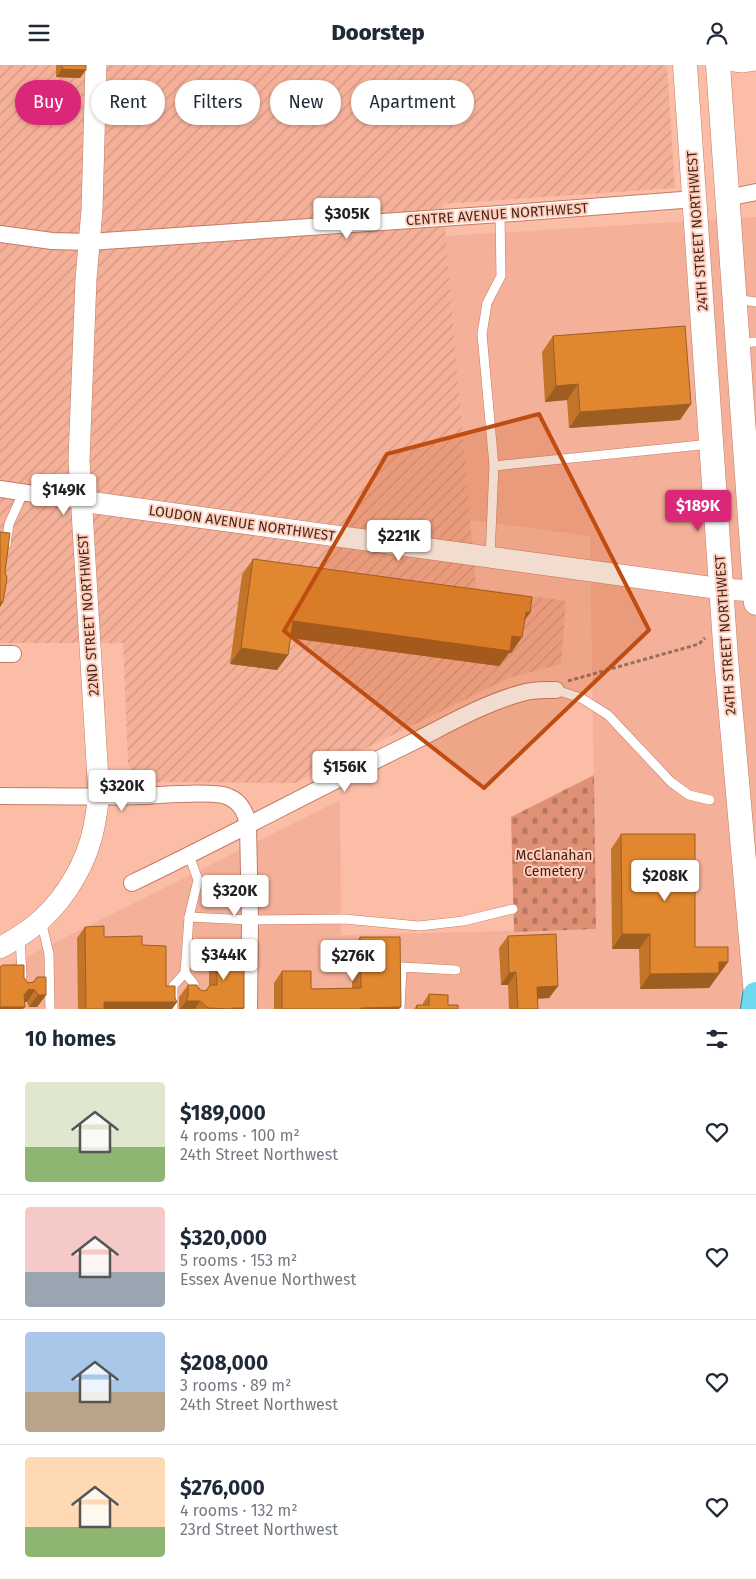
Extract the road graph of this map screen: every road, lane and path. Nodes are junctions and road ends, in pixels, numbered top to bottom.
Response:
1 (96, 65) edge
2 (685, 65) edge
3 (718, 65) edge
4 (756, 67) edge
5 (756, 193) edge
6 (727, 198) junction
7 (695, 199) junction
8 (500, 215) junction
9 (0, 234) edge
10 (89, 242) junction
11 (745, 301) edge
12 (747, 343) edge
13 (712, 444) junction
14 (494, 466) junction
15 (752, 466) edge
16 (0, 489) edge
17 (23, 493) junction
18 (81, 501) junction
19 (753, 507) edge
20 (5, 552) edge
21 (490, 557) junction
22 (722, 589) junction
23 (756, 595) edge
24 (707, 636) dead end
25 (556, 690) junction
26 (0, 796) edge
27 (99, 797) junction
28 (710, 800) dead end
29 (248, 826) junction
30 (190, 855) junction
31 (132, 883) dead end
32 (513, 909) dead end
33 (189, 917) junction
34 (250, 920) junction
35 (41, 921) junction
36 (753, 928) edge
37 (20, 937) junction
38 (0, 949) edge
39 (456, 970) dead end
40 (185, 973) junction
41 (22, 989) edge
42 (756, 995) edge
43 (195, 997) edge
44 (50, 1009) edge
45 (173, 1009) edge
46 (249, 1009) edge
47 (400, 1009) edge
48 (754, 1009) edge

1 - 10 street, 22ND STREET NORTHWEST
2 - 7 main road, 24TH STREET NORTHWEST
3 - 4 lane
3 - 6 main road
5 - 6 street
6 - 11 main road
7 - 8 street, CENTRE AVENUE NORTHWEST
7 - 13 main road, 24TH STREET NORTHWEST
8 - 10 street, CENTRE AVENUE NORTHWEST
8 - 14 lane
9 - 10 street, CENTRE AVENUE NORTHWEST
10 - 18 street, 22ND STREET NORTHWEST
11 - 12 main road
12 - 15 main road
13 - 14 lane
13 - 22 main road, 24TH STREET NORTHWEST
14 - 21 lane
15 - 19 main road
16 - 17 street, LOUDON AVENUE NORTHWEST
17 - 18 street, LOUDON AVENUE NORTHWEST
17 - 20 lane
18 - 21 street, LOUDON AVENUE NORTHWEST
18 - 27 street, 22ND STREET NORTHWEST
19 - 23 main road
21 - 22 street, LOUDON AVENUE NORTHWEST
22 - 23 street, LOUDON AVENUE NORTHWEST
22 - 36 main road, 24TH STREET NORTHWEST
24 - 25 path
25 - 28 lane
25 - 29 street
26 - 27 street
27 - 29 street
27 - 35 street, 22ND STREET NORTHWEST
29 - 30 street
29 - 34 street
30 - 31 street
30 - 33 lane
32 - 34 lane
33 - 34 lane
33 - 40 lane
34 - 46 street
35 - 37 street, 22ND STREET NORTHWEST
35 - 44 lane
36 - 42 main road, 24TH STREET NORTHWEST
37 - 38 street, 22ND STREET NORTHWEST
37 - 41 lane
39 - 47 lane
40 - 43 lane
40 - 45 lane
42 - 48 main road

